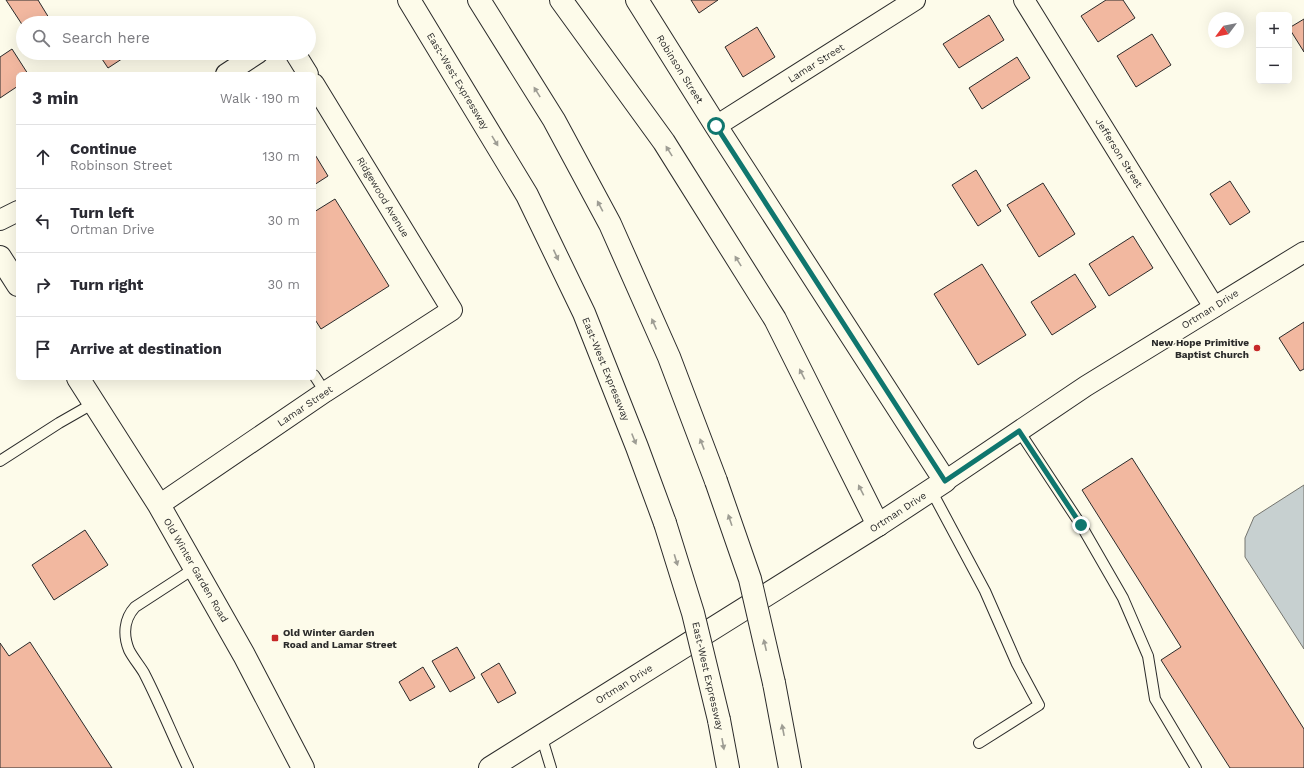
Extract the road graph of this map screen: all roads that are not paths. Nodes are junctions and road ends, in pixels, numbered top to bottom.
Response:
1 (409, 0) edge
2 (479, 0) edge
3 (561, 0) edge
4 (637, 0) edge
5 (915, 0) edge
6 (1024, 0) edge
7 (247, 60) edge
8 (299, 60) edge
9 (229, 72) edge
10 (307, 72) edge
11 (316, 87) edge
12 (716, 126) junction
13 (16, 212) edge
14 (0, 220) edge
15 (1304, 252) edge
16 (0, 257) edge
17 (16, 282) edge
18 (1214, 307) junction
19 (452, 310) joint
20 (316, 378) edge
21 (79, 380) edge
22 (325, 392) junction
23 (94, 403) junction
24 (1019, 431) junction
25 (0, 461) edge
26 (938, 485) junction
27 (159, 505) junction
28 (878, 525) junction
29 (195, 568) junction
30 (541, 736) junction
31 (979, 742) dead end
32 (188, 768) edge
33 (303, 768) edge
34 (490, 768) edge
35 (551, 768) edge
36 (728, 768) edge
37 (790, 768) edge
38 (1196, 768) edge

1 -> 36 main road, East-West Expressway, bridge
37 -> 2 main road, bridge
28 -> 3 main road
4 - 12 main road, Robinson Street
5 - 12 street, Lamar Street
6 - 18 street, Jefferson Street
7 - 9 street
8 - 10 street
11 - 19 street, Ridgewood Avenue
12 - 26 main road, Robinson Street
13 - 14 street
15 - 18 street, Ortman Drive
16 - 17 main road
18 - 24 street, Ortman Drive
19 - 22 street, Lamar Street
20 - 22 lane
21 - 23 main road, Old Winter Garden Road
22 - 27 street, Lamar Street
23 - 25 lane
23 - 27 main road, Old Winter Garden Road
24 - 26 street, Ortman Drive
24 - 38 lane
26 - 28 main road, Ortman Drive
26 - 31 lane
27 - 29 main road, Old Winter Garden Road
28 - 30 main road, Ortman Drive
29 - 32 lane
29 - 33 main road, Old Winter Garden Road
30 - 34 main road, Ortman Drive
30 - 35 lane

